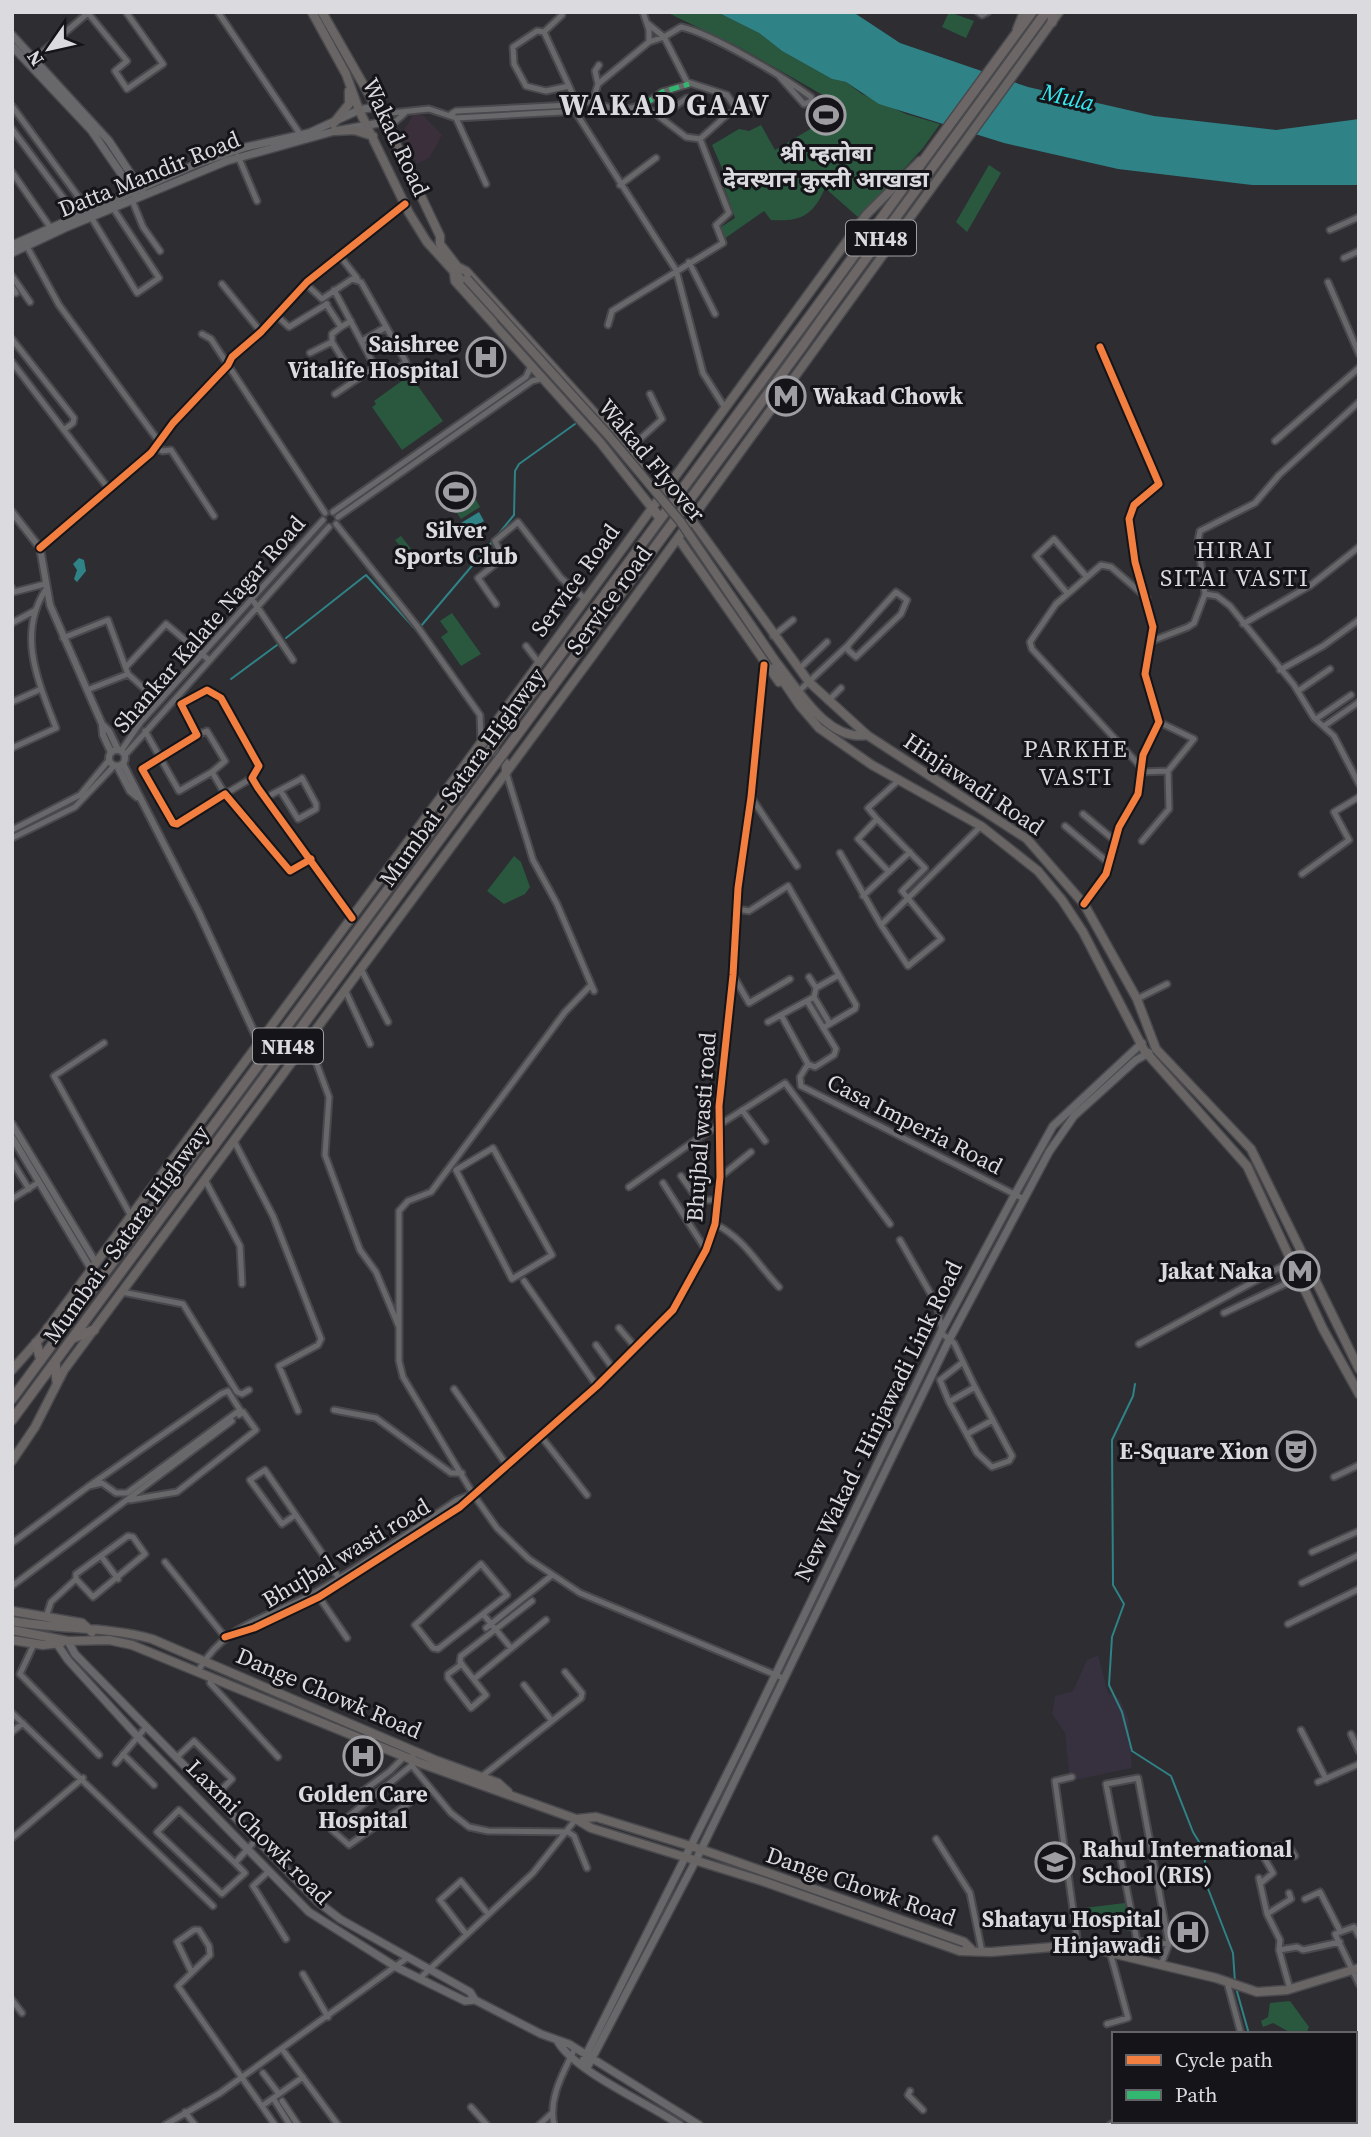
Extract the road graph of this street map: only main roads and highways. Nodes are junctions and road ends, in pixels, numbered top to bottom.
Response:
1 (312, 12) edge
2 (322, 12) edge
3 (1024, 12) edge
4 (1032, 12) edge
5 (1046, 12) edge
6 (1059, 12) edge
7 (1052, 17) edge
8 (12, 35) edge
9 (1011, 41) junction
10 (12, 46) edge
11 (32, 61) junction
12 (1016, 62) junction
13 (346, 74) junction
14 (375, 107) junction
15 (359, 110) junction
16 (385, 122) junction
17 (366, 124) junction
18 (334, 127) junction
19 (373, 136) junction
20 (930, 151) junction
21 (239, 153) junction
22 (944, 160) junction
23 (137, 194) junction
24 (90, 214) junction
25 (24, 243) junction
26 (12, 246) edge
27 (12, 253) edge
28 (456, 269) junction
29 (796, 310) junction
30 (790, 319) junction
31 (825, 332) junction
32 (819, 341) junction
33 (611, 432) junction
34 (600, 442) junction
35 (664, 491) junction
36 (652, 508) junction
37 (660, 519) junction
38 (691, 519) junction
39 (678, 538) junction
40 (668, 552) junction
41 (691, 556) junction
42 (771, 664) junction
43 (787, 688) joint
44 (799, 691) joint
45 (867, 735) junction
46 (481, 743) junction
47 (506, 772) junction
48 (1048, 861) junction
49 (1038, 871) junction
50 (1151, 1038) junction
51 (1142, 1043) junction
52 (1153, 1051) junction
53 (67, 1325) junction
54 (48, 1328) junction
55 (94, 1330) junction
56 (73, 1338) junction
57 (36, 1343) junction
58 (1356, 1357) edge
59 (41, 1360) junction
60 (55, 1362) junction
61 (1359, 1369) edge
62 (12, 1370) edge
63 (57, 1381) junction
64 (1359, 1394) edge
65 (12, 1399) edge
66 (12, 1420) edge
67 (12, 1461) edge
68 (12, 1611) edge
69 (12, 1620) edge
70 (12, 1630) edge
71 (92, 1636) junction
72 (152, 1639) junction
73 (12, 1640) edge
74 (68, 1641) junction
75 (55, 1642) junction
76 (146, 1651) junction
77 (779, 1676) junction
78 (743, 1752) junction
79 (411, 1757) junction
80 (508, 1792) junction
81 (576, 1819) junction
82 (691, 1846) junction
83 (701, 1849) junction
84 (685, 1857) junction
85 (696, 1860) junction
86 (863, 1912) junction
87 (1356, 1969) edge
88 (475, 2000) junction
89 (558, 2042) junction
90 (588, 2058) junction
91 (584, 2067) junction
92 (680, 2125) edge
93 (699, 2125) edge

1 - 13 main road, Wakad Road
2 - 14 main road, Wakad Road
3 - 9 main road
4 - 9 highway, NH48
5 - 12 highway, NH48
6 - 7 main road
7 - 12 main road
8 - 11 main road
9 - 20 highway, NH48
10 - 11 main road
11 - 23 main road
12 - 22 highway, NH48
13 - 15 main road, Wakad Road
13 - 18 main road
14 - 15 main road, Datta Mandir Road
14 - 16 main road, Wakad Road
15 - 17 main road, Wakad Road
15 - 18 main road, Datta Mandir Road
16 - 17 main road, Datta Mandir Road
16 - 28 main road, Wakad Road
17 - 18 main road, Datta Mandir Road
17 - 19 main road, Wakad Road
18 - 19 main road
18 - 21 main road, Datta Mandir Road
18 - 21 main road, Datta Mandir Road
19 - 28 main road, Wakad Road
20 - 29 main road, Service Road
20 - 37 highway, Mumbai - Satara Highway / NH48, bridge
21 - 23 main road, Datta Mandir Road
22 - 31 main road, Service road
22 - 56 highway, Mumbai - Satara Highway / NH48, bridge
23 - 24 main road, Datta Mandir Road
23 - 24 main road, Datta Mandir Road
24 - 25 main road, Datta Mandir Road
24 - 25 main road, Datta Mandir Road
25 - 26 main road, Datta Mandir Road
25 - 27 main road, Datta Mandir Road
28 - 33 main road
28 - 34 main road
28 - 42 main road, Wakad Flyover, bridge
29 - 30 main road, Service Road
29 - 31 main road
30 - 32 main road
30 - 35 main road, Service Road
31 - 32 main road, Service road
32 - 38 main road, Service road
33 - 34 main road
33 - 35 main road
34 - 36 main road
35 - 36 main road, Service Road
36 - 37 highway
36 - 46 main road, Service Road
37 - 53 highway, Mumbai - Satara Highway / NH48, bridge
38 - 39 main road, Service road
38 - 45 main road
39 - 40 main road, Service road
39 - 41 main road
40 - 41 main road
40 - 47 main road, Service road
41 - 42 main road
42 - 43 main road, Wakad Flyover
42 - 44 main road, Wakad Flyover
43 - 49 main road, Hinjawadi Road
44 - 45 main road, Hinjawadi Road
45 - 48 main road, Hinjawadi Road
46 - 47 main road
46 - 54 main road, Service Road
47 - 55 main road, Service road
48 - 49 main road
48 - 50 main road, Hinjawadi Road
49 - 51 main road, Hinjawadi Road
50 - 51 main road
50 - 52 main road, Hinjawadi Road
51 - 52 main road, Hinjawadi Road
51 - 77 main road, New Wakad - Hinjawadi Link Road
52 - 58 main road, Hinjawadi Road
52 - 64 main road
52 - 77 main road, New Wakad - Hinjawadi Link Road
53 - 54 highway
53 - 59 highway, Mumbai - Satara Highway / NH48
54 - 57 main road, Service Road
55 - 56 highway
55 - 63 main road, Service road
56 - 60 highway, Mumbai - Satara Highway / NH48
57 - 59 highway
57 - 62 main road, Service Road
58 - 61 main road, Hinjawadi Road
59 - 65 highway, Mumbai - Satara Highway / NH48
60 - 63 highway
60 - 66 highway, Mumbai - Satara Highway / NH48
63 - 67 main road, Service road
68 - 71 main road
69 - 71 main road
70 - 75 main road
71 - 72 main road, Dange Chowk Road
71 - 74 main road, Dange Chowk Road
71 - 76 main road, Dange Chowk Road
72 - 76 main road
72 - 79 main road, Dange Chowk Road
73 - 75 main road
74 - 75 main road, Dange Chowk Road
74 - 88 main road, Laxmi Chowk road
75 - 88 main road, Laxmi Chowk road
76 - 79 main road, Dange Chowk Road
77 - 78 main road, New Wakad - Hinjawadi Link Road
78 - 82 main road, New Wakad - Hinjawadi Link Road
78 - 83 main road, New Wakad - Hinjawadi Link Road
79 - 80 main road, Dange Chowk Road
79 - 80 main road, Dange Chowk Road
80 - 81 main road, Dange Chowk Road
81 - 82 main road, Dange Chowk Road
81 - 84 main road, Dange Chowk Road
82 - 83 main road, Dange Chowk Road
82 - 84 main road, New Wakad - Hinjawadi Link Road
83 - 85 main road, New Wakad - Hinjawadi Link Road
83 - 86 main road, Dange Chowk Road
84 - 85 main road, Dange Chowk Road
84 - 90 main road, New Wakad - Hinjawadi Link Road
85 - 86 main road, Dange Chowk Road
85 - 90 main road, New Wakad - Hinjawadi Link Road
86 - 87 main road, Dange Chowk Road
88 - 89 main road, Laxmi Chowk road
89 - 90 main road, Laxmi Chowk road
89 - 91 main road
90 - 91 main road
90 - 93 main road
91 - 92 main road

